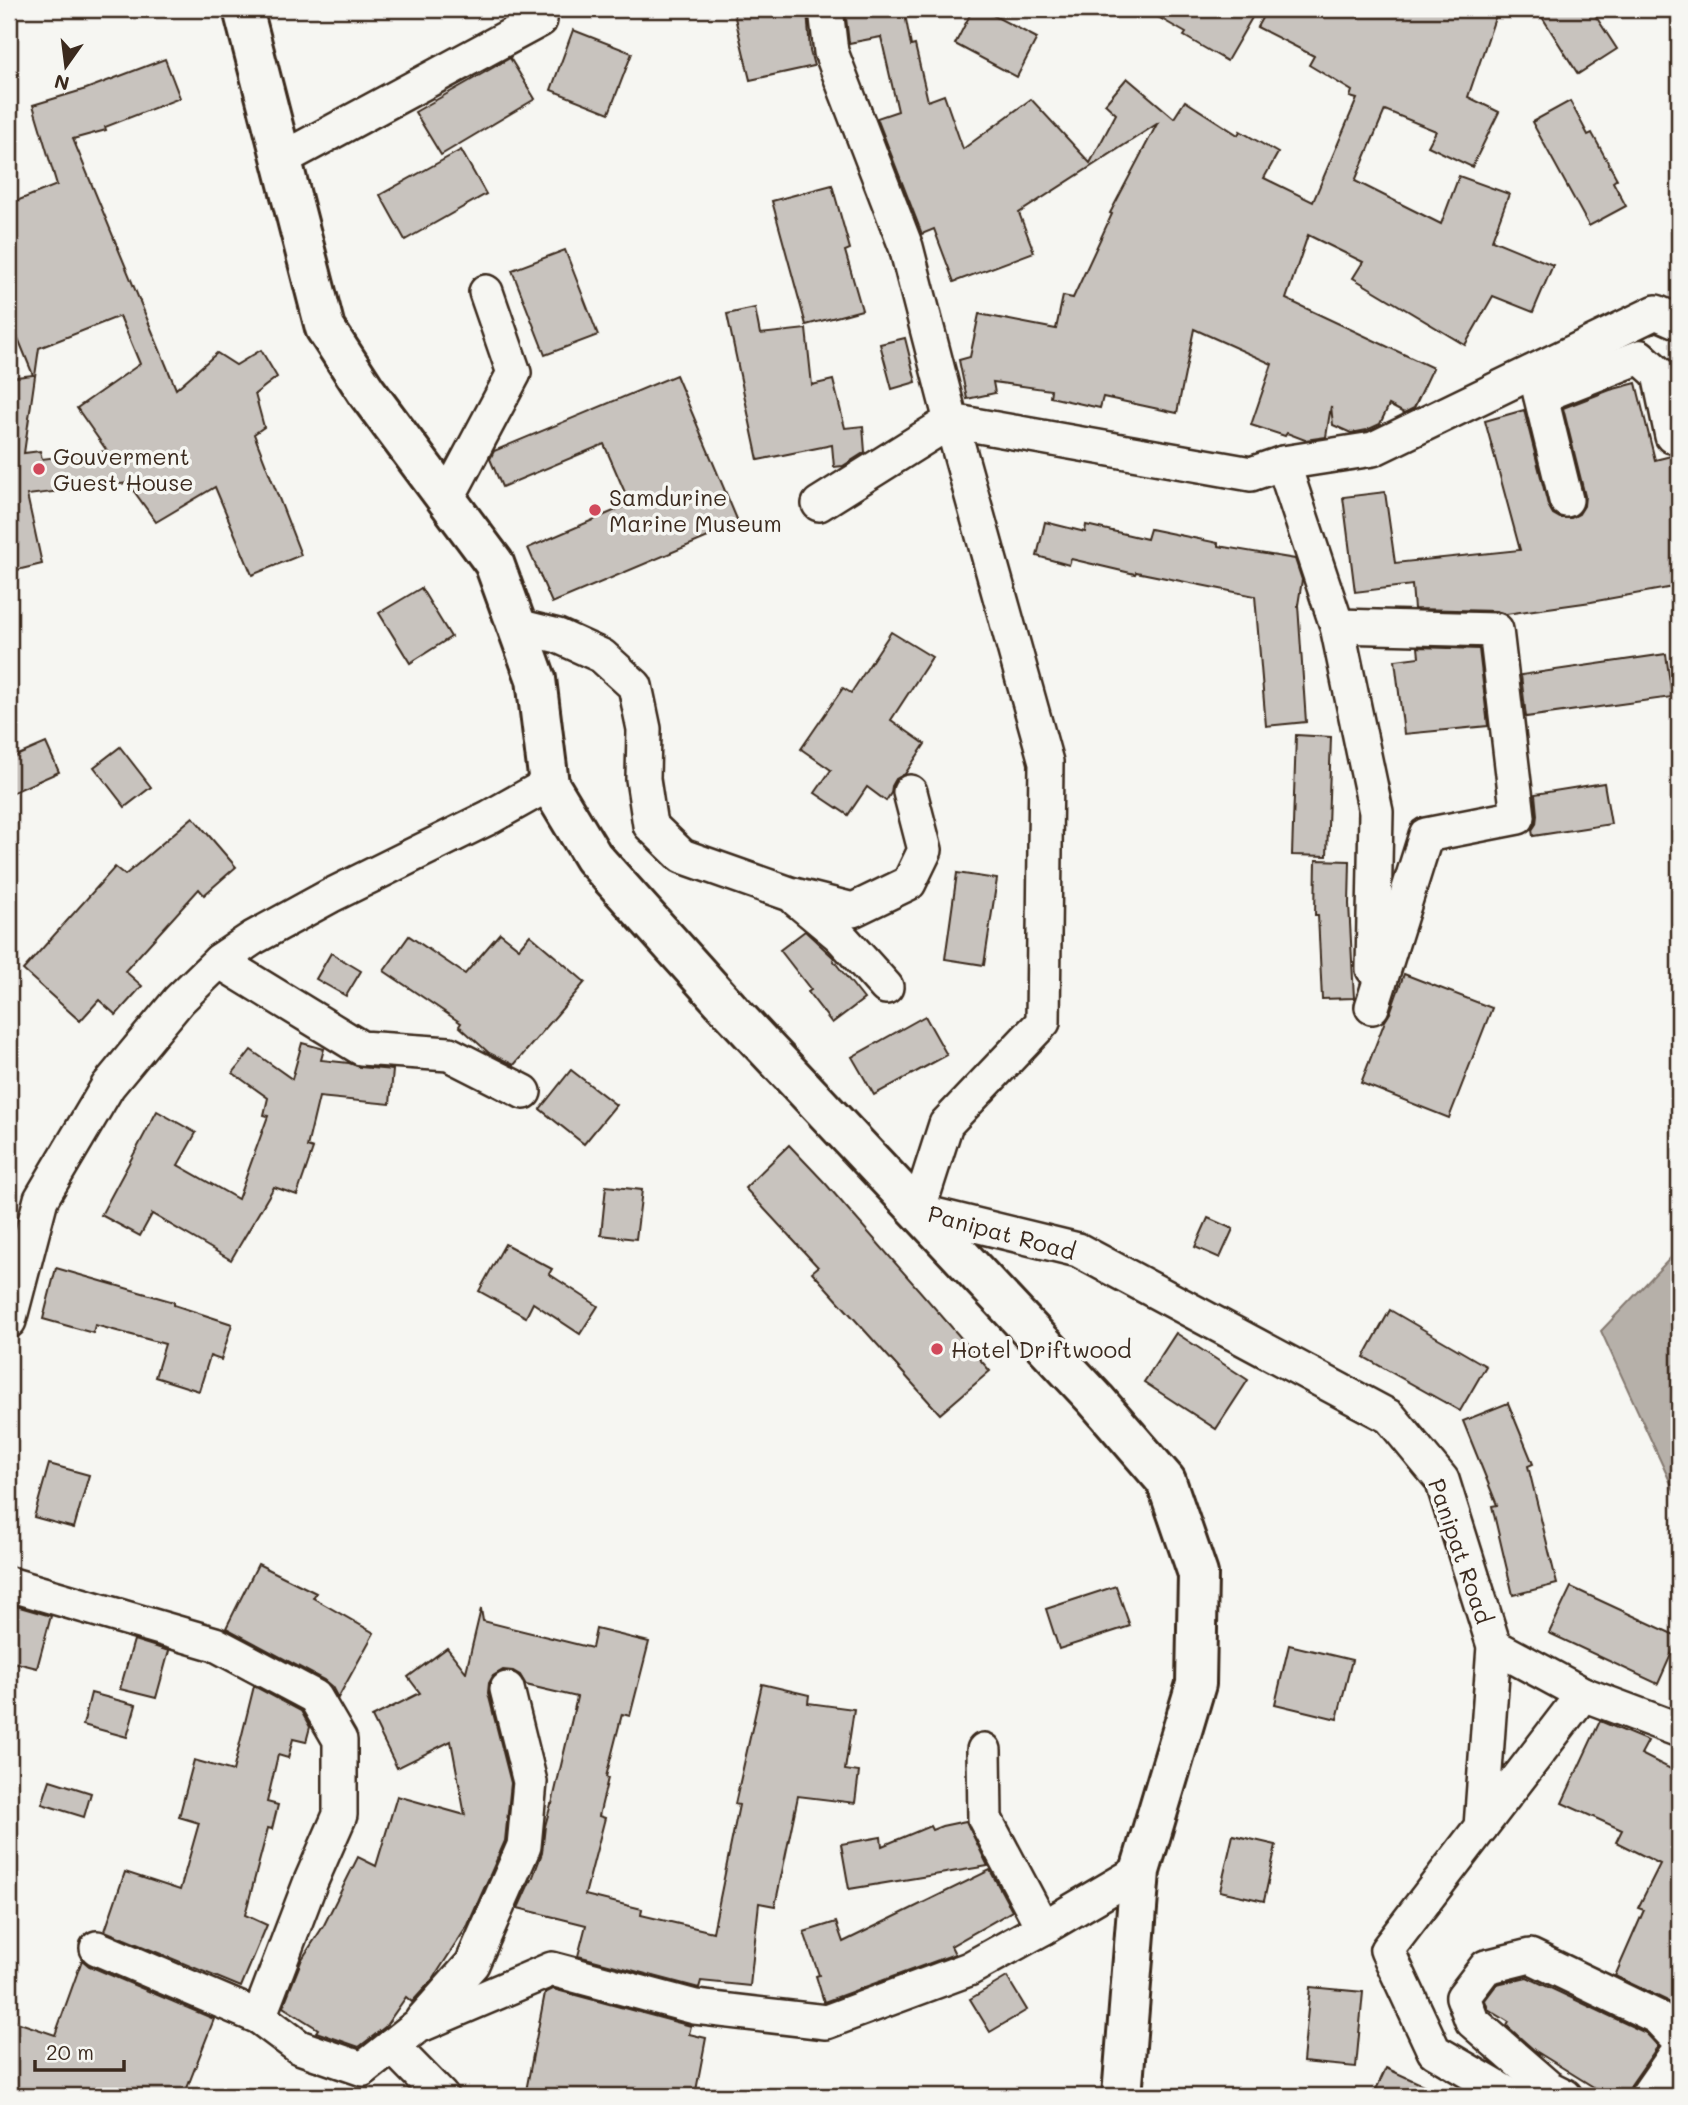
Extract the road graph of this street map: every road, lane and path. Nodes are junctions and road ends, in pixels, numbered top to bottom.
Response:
1 (243, 9) edge
2 (541, 9) edge
3 (826, 9) edge
4 (282, 159) junction
5 (486, 292) dead end
6 (1679, 322) edge
7 (1538, 383) junction
8 (951, 421) junction
9 (1672, 436) dead end
10 (1283, 463) junction
11 (447, 499) junction
12 (1566, 500) dead end
13 (819, 504) dead end
14 (517, 626) junction
15 (1337, 626) junction
16 (549, 784) junction
17 (910, 792) dead end
18 (790, 894) junction
19 (219, 961) junction
20 (886, 987) dead end
21 (524, 1092) dead end
22 (918, 1210) junction
23 (9, 1321) edge
24 (9, 1584) edge
25 (1494, 1646) junction
26 (507, 1689) dead end
27 (1583, 1694) junction
28 (1679, 1730) edge
29 (984, 1750) dead end
30 (1481, 1827) junction
31 (1140, 1871) junction
32 (1043, 1928) junction
33 (97, 1948) dead end
34 (260, 2017) junction
35 (404, 2036) junction
36 (1679, 2040) edge
37 (1679, 2050) edge
38 (1552, 2094) edge
39 (441, 2096) edge
40 (1122, 2096) edge
41 (1511, 2096) edge
42 (1647, 2096) edge

1 - 4 highway
2 - 4 street
3 - 8 street
4 - 11 highway
5 - 11 street
6 - 7 street
7 - 9 street
7 - 10 street
7 - 12 street
8 - 10 street
8 - 13 street
8 - 22 street, Panipat Road
10 - 15 street
11 - 14 highway
14 - 16 highway
14 - 18 street
15 - 15 street
16 - 19 street
16 - 22 highway
17 - 18 street
18 - 20 street
19 - 21 street
19 - 23 street
22 - 25 street, Panipat Road
22 - 31 highway
24 - 34 street
25 - 27 street
25 - 30 street, Panipat Road
26 - 35 street
27 - 28 street
27 - 30 street
29 - 32 street
30 - 41 street
31 - 32 street
31 - 40 highway
32 - 35 street
33 - 34 street
34 - 35 street
35 - 39 street
36 - 38 street
37 - 42 street

